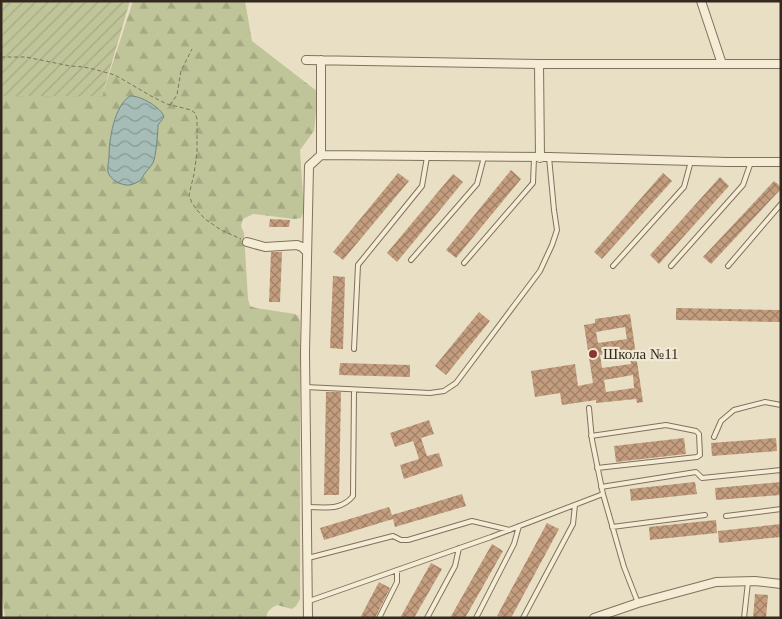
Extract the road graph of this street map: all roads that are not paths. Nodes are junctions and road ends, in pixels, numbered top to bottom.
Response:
1 (701, 1) edge
2 (306, 60) dead end
3 (321, 60) junction
4 (539, 64) junction
5 (722, 64) junction
6 (781, 64) edge
7 (321, 156) junction
8 (427, 157) junction
9 (484, 157) junction
10 (549, 157) junction
11 (537, 158) junction
12 (691, 161) junction
13 (752, 162) junction
14 (781, 162) edge
15 (781, 204) edge
16 (247, 242) road end
17 (307, 252) junction
18 (411, 260) dead end
19 (464, 263) dead end
20 (613, 266) dead end
21 (670, 266) dead end
22 (728, 266) dead end
23 (354, 349) dead end
24 (305, 387) junction
25 (354, 390) junction
26 (781, 405) edge
27 (589, 408) dead end
28 (591, 436) junction
29 (714, 437) dead end
30 (597, 468) junction
31 (781, 470) edge
32 (601, 487) junction
33 (603, 494) junction
34 (575, 505) junction
35 (307, 507) junction
36 (781, 509) edge
37 (705, 515) dead end
38 (726, 516) dead end
39 (519, 526) junction
40 (612, 527) junction
41 (510, 530) junction
42 (459, 548) junction
43 (308, 558) junction
44 (398, 570) junction
45 (748, 582) junction
46 (781, 584) edge
47 (308, 601) junction
48 (638, 603) junction
49 (308, 618) edge
50 (379, 618) edge
51 (427, 618) edge
52 (476, 618) edge
53 (523, 618) edge
54 (594, 618) edge
55 (744, 618) edge

1 - 5 street
2 - 3 street
3 - 4 street
3 - 7 street
4 - 5 street
4 - 11 street
5 - 6 street
7 - 8 street
7 - 17 street
8 - 9 street
8 - 23 lane
9 - 11 street
9 - 18 lane
10 - 11 street
10 - 12 street
10 - 25 lane
11 - 19 lane
12 - 13 street
12 - 20 lane
13 - 14 street
13 - 21 lane
15 - 22 lane
16 - 17 street
17 - 24 street
24 - 25 lane
24 - 35 street
25 - 35 lane
26 - 29 lane
27 - 28 lane
28 - 30 lane
28 - 30 lane
30 - 32 lane
31 - 32 lane
32 - 33 lane
33 - 34 lane
33 - 40 lane
34 - 39 lane
34 - 53 lane
35 - 43 street
36 - 38 lane
37 - 40 lane
39 - 41 lane
39 - 52 lane
40 - 48 lane
41 - 42 lane
41 - 43 lane
42 - 44 lane
42 - 51 lane
43 - 47 street
44 - 47 lane
44 - 50 lane
45 - 46 street
45 - 48 street
45 - 55 lane
47 - 49 street
48 - 54 street

